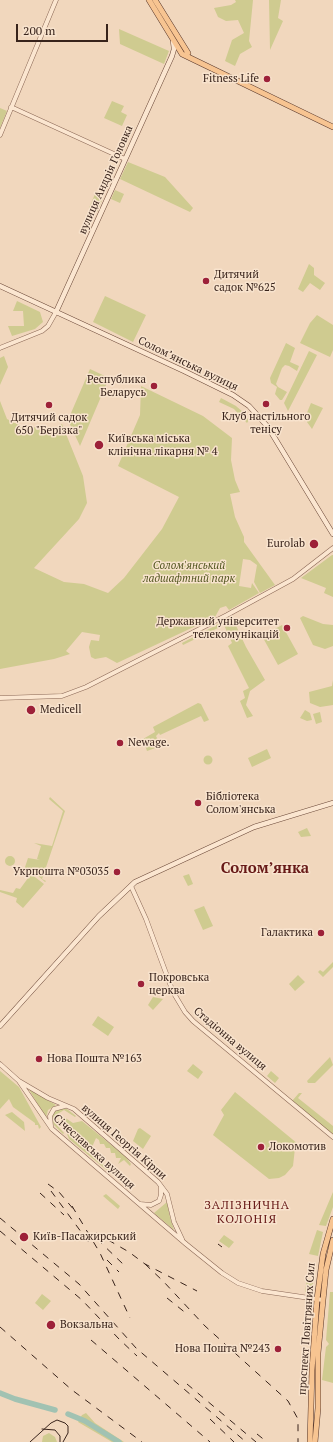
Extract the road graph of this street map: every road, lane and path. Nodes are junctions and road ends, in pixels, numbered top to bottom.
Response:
1 (56, 0) edge
2 (149, 0) edge
3 (154, 0) edge
4 (173, 40) junction
5 (179, 41) junction
6 (178, 49) junction
7 (173, 55) junction
8 (187, 55) junction
9 (11, 107) junction
10 (333, 127) edge
11 (1, 129) edge
12 (0, 135) edge
13 (124, 159) junction
14 (0, 286) edge
15 (56, 312) junction
16 (0, 348) edge
17 (333, 534) edge
18 (333, 548) edge
19 (0, 698) edge
20 (333, 803) edge
21 (131, 886) junction
22 (0, 1026) edge
23 (0, 1064) edge
24 (19, 1080) junction
25 (68, 1106) junction
26 (52, 1129) junction
27 (333, 1138) edge
28 (161, 1185) junction
29 (140, 1204) junction
30 (333, 1219) edge
31 (333, 1240) edge
32 (186, 1244) junction
33 (320, 1300) junction
34 (310, 1442) edge
35 (315, 1442) edge

1 - 9 street
2 - 4 main road
3 - 5 main road
4 - 6 main road
4 - 7 main road
5 - 6 main road
5 - 8 main road
6 - 7 main road, вулиця Андрія Головка
6 - 8 main road
7 - 8 main road
7 - 13 main road, вулиця Андрія Головка
8 - 10 main road
9 - 11 street
9 - 13 street
11 - 12 street
13 - 15 main road, вулиця Андрія Головка
14 - 15 main road, Соломʼянська вулиця
15 - 16 street
15 - 17 main road, Соломʼянська вулиця
18 - 19 street
20 - 21 main road
21 - 22 main road
21 - 27 street, Стадіонна вулиця
23 - 24 street, Січеславська вулиця
24 - 25 street, вулиця Георгія Кірпи
24 - 26 street, Січеславська вулиця
25 - 26 street
25 - 28 street, вулиця Георгія Кірпи
26 - 29 street, Січеславська вулиця
28 - 29 street
28 - 32 street, вулиця Георгія Кірпи
29 - 32 street, Січеславська вулиця
30 - 33 main road, проспект Повітряних Сил
31 - 33 main road, проспект Повітряних Сил
32 - 33 street, Січеславська вулиця
33 - 34 main road, проспект Повітряних Сил
33 - 35 main road, проспект Повітряних Сил

